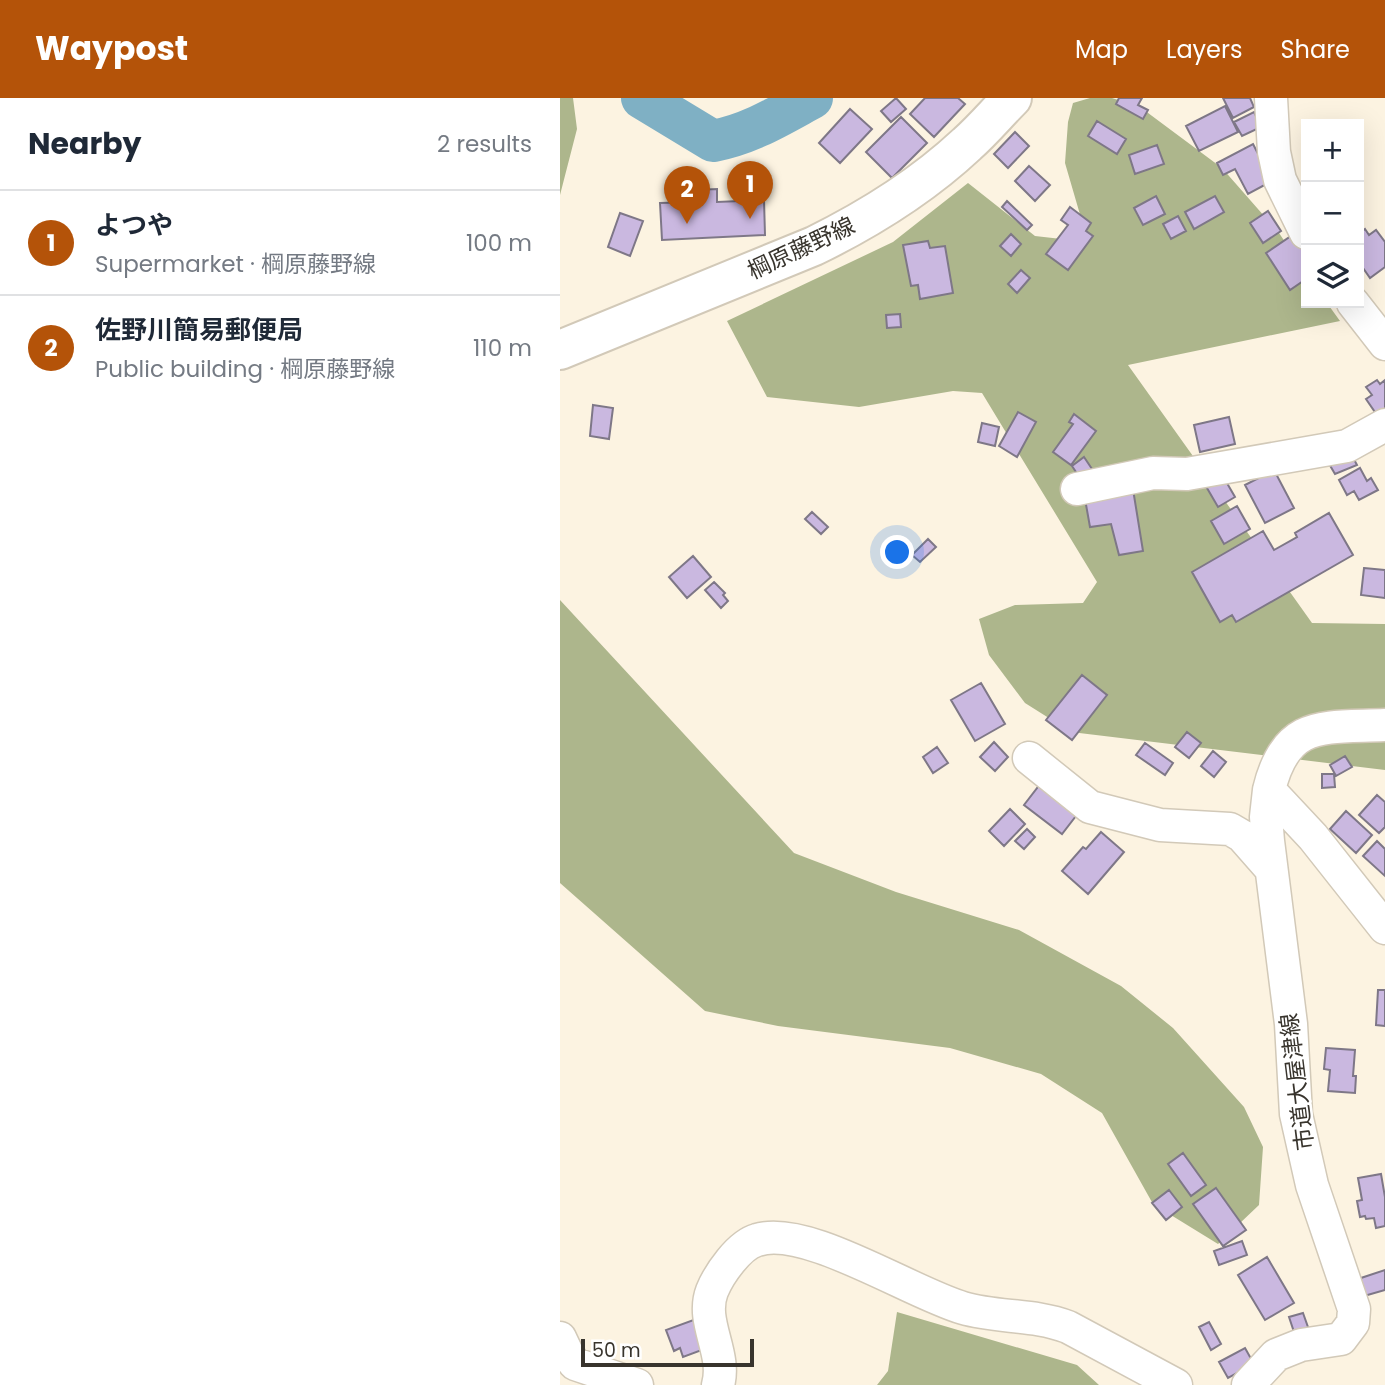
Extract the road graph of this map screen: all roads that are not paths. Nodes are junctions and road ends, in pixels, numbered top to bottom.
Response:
1 (1012, 98) edge
2 (1271, 98) edge
3 (1301, 223) edge
4 (1357, 308) edge
5 (1385, 344) edge
6 (560, 350) edge
7 (1385, 425) edge
8 (1077, 489) dead end
9 (1385, 725) edge
10 (1029, 758) dead end
11 (1269, 790) junction
12 (1271, 869) junction
13 (1385, 928) edge
14 (560, 1338) edge
15 (637, 1385) edge
16 (718, 1385) edge
17 (1177, 1385) edge
18 (1248, 1385) edge

1 - 6 main road, 棡原藤野線
2 - 3 street
4 - 5 street
7 - 8 street
9 - 11 street, 市道大屋津線
10 - 12 street
11 - 12 street, 市道大屋津線
11 - 13 street
12 - 18 street, 市道大屋津線
14 - 15 street
16 - 17 street

